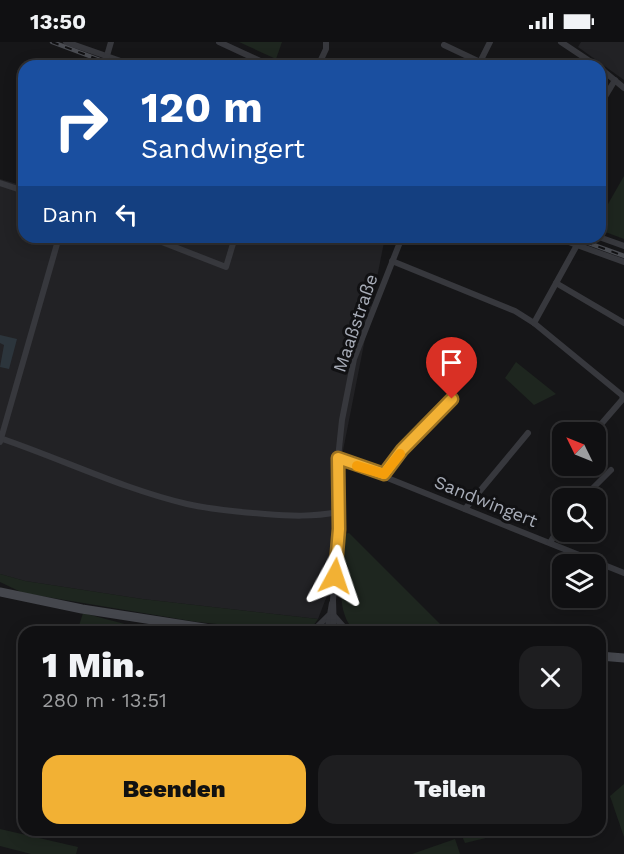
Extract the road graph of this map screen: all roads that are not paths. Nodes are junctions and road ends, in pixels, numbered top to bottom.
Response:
1 (66, 42) edge
2 (111, 42) edge
3 (219, 42) edge
4 (326, 42) edge
5 (490, 42) edge
6 (561, 42) edge
7 (444, 45) dead end
8 (574, 45) edge
9 (107, 56) junction
10 (106, 60) edge
11 (118, 60) edge
12 (258, 60) edge
13 (321, 60) edge
14 (472, 60) edge
15 (481, 60) edge
16 (590, 60) edge
17 (606, 73) edge
18 (615, 80) junction
19 (624, 88) edge
20 (606, 95) edge
21 (0, 183) edge
22 (18, 189) edge
23 (606, 240) edge
24 (57, 243) edge
25 (164, 243) edge
26 (233, 243) edge
27 (400, 243) edge
28 (572, 243) edge
29 (577, 245) junction
30 (624, 246) edge
31 (392, 261) junction
32 (624, 262) edge
33 (556, 283) junction
34 (534, 323) junction
35 (624, 323) edge
36 (623, 396) edge
37 (452, 399) dead end
38 (603, 422) edge
39 (528, 433) dead end
40 (0, 440) edge
41 (338, 458) junction
42 (611, 470) dead end
43 (384, 474) junction
44 (593, 488) edge
45 (465, 509) junction
46 (338, 512) junction
47 (552, 540) edge
48 (550, 543) junction
49 (624, 573) edge
50 (0, 587) edge
51 (0, 592) edge
52 (13, 595) junction
53 (332, 617) junction
54 (191, 626) edge
55 (320, 626) edge
56 (329, 626) edge
57 (333, 626) edge
58 (342, 626) edge
59 (606, 656) edge
60 (624, 658) edge

1 - 9 street
2 - 9 street
3 - 12 street
4 - 13 street
5 - 15 street
6 - 8 street
7 - 14 street
8 - 16 street
9 - 10 street
9 - 11 street
17 - 18 street
18 - 19 street
18 - 20 street
21 - 22 street
23 - 30 street
24 - 40 street
25 - 26 street
27 - 31 street, Maaßstraße
28 - 29 street
29 - 32 street
29 - 33 street
31 - 34 street
31 - 41 street, Maaßstraße
33 - 34 street
33 - 35 street
34 - 36 street
36 - 38 street
37 - 43 street
39 - 45 street
40 - 46 street
41 - 43 street, Sandwingert
41 - 46 street, Maaßstraße
42 - 44 street
43 - 45 street, Sandwingert
45 - 48 street, Sandwingert
46 - 53 street, Maaßstraße
47 - 48 street
48 - 49 street, Sandwingert
50 - 52 street
51 - 52 main road
52 - 54 main road
53 - 55 street
53 - 56 street, Maaßstraße
53 - 57 street, Maaßstraße
53 - 58 street
59 - 60 main road

